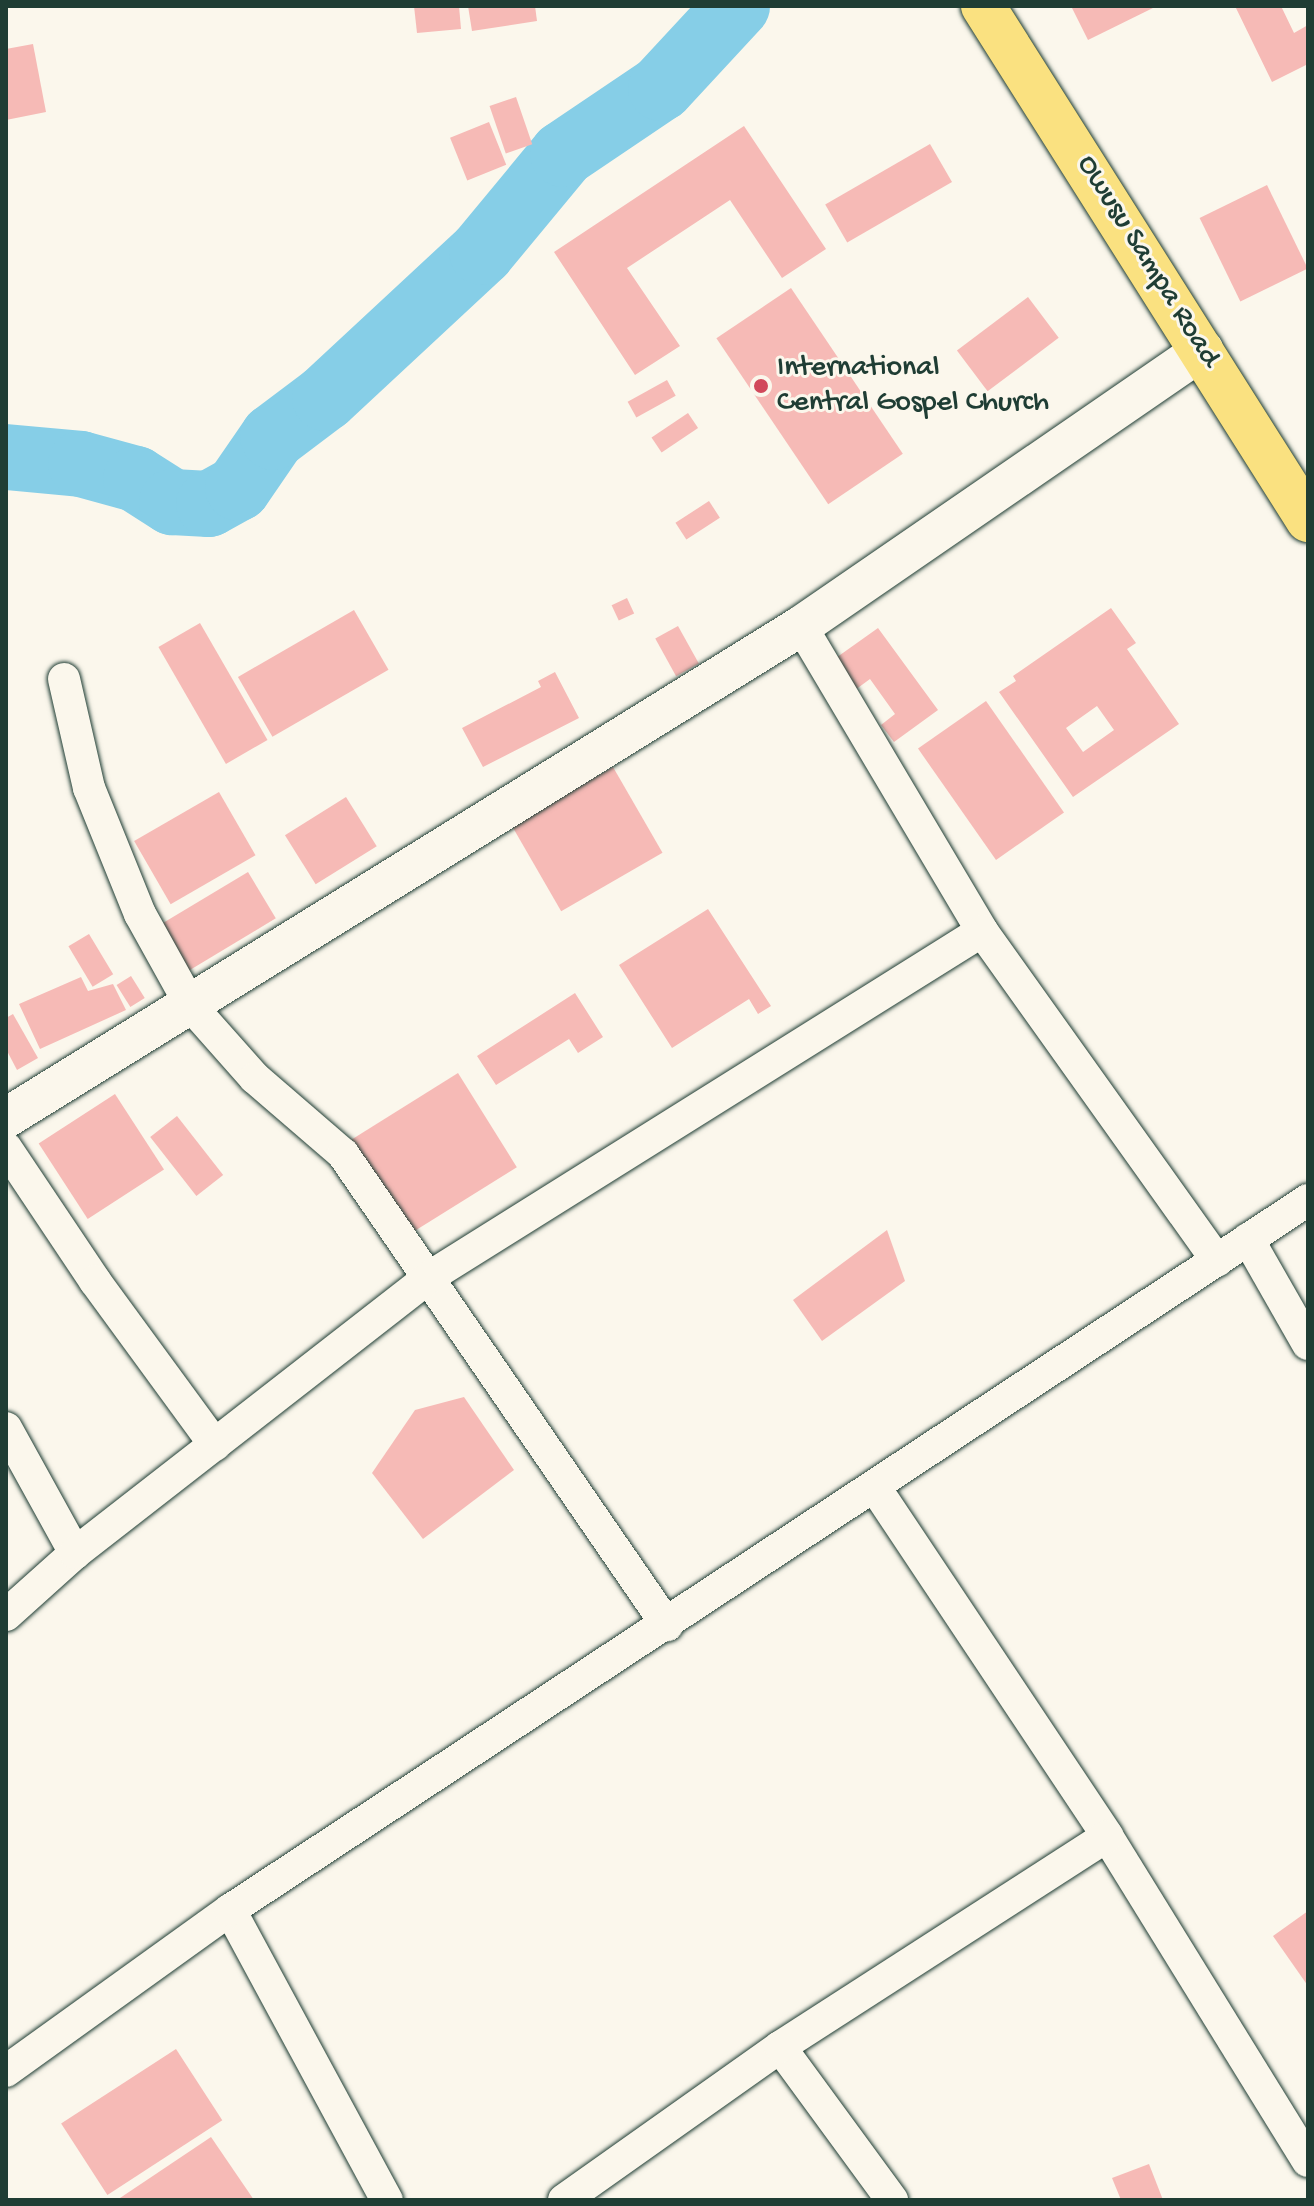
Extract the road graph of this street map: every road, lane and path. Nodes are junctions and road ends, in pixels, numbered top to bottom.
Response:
1 (983, 6) edge
2 (1203, 350) junction
3 (1308, 520) edge
4 (801, 626) junction
5 (64, 679) dead end
6 (982, 931) junction
7 (191, 1006) junction
8 (6, 1118) edge
9 (6, 1148) edge
10 (1308, 1200) edge
11 (1248, 1239) junction
12 (1217, 1261) junction
13 (431, 1276) junction
14 (1308, 1344) edge
15 (6, 1428) edge
16 (215, 1445) junction
17 (876, 1489) junction
18 (75, 1553) junction
19 (6, 1615) edge
20 (667, 1625) junction
21 (1107, 1836) junction
22 (230, 1910) junction
23 (780, 2047) junction
24 (6, 2071) edge
25 (1308, 2161) edge
26 (387, 2200) edge
27 (564, 2200) edge
28 (892, 2200) edge

1 - 2 main road, Owusu Sampa Road
2 - 3 main road, Owusu Sampa Road
2 - 4 street
4 - 6 street
4 - 7 street
5 - 7 street
6 - 12 street
6 - 13 street
7 - 8 street
7 - 13 street
9 - 16 street
10 - 11 street
11 - 12 street
11 - 14 street
12 - 17 street
13 - 16 street
13 - 20 street
15 - 18 street
16 - 18 street
17 - 20 street
17 - 21 street
18 - 19 street
20 - 22 street
21 - 23 street
21 - 25 street
22 - 24 street
22 - 26 street
23 - 27 street
23 - 28 street

